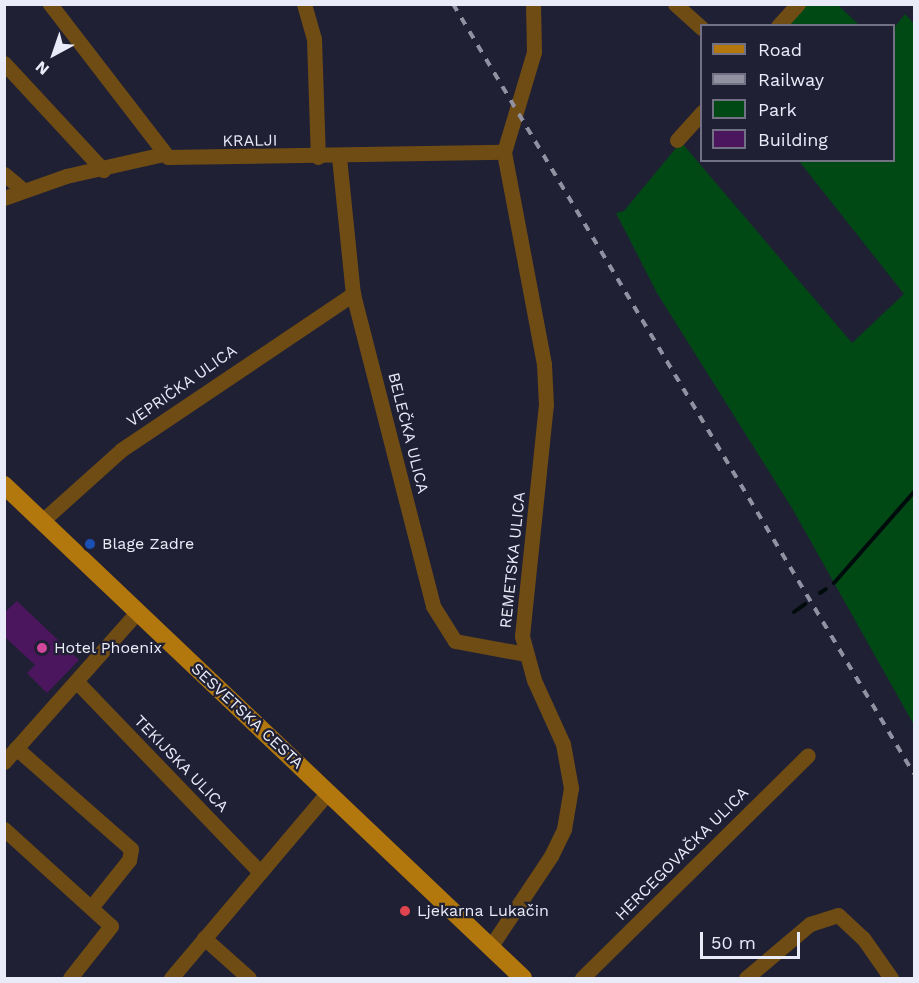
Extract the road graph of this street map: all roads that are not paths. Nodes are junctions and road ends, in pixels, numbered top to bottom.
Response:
1 (50, 4) edge
2 (304, 4) edge
3 (533, 4) edge
4 (675, 4) edge
5 (798, 4) edge
6 (780, 24) edge
7 (700, 26) edge
8 (4, 63) edge
9 (700, 114) edge
10 (678, 140) dead end
11 (504, 152) junction
12 (164, 154) junction
13 (318, 157) junction
14 (339, 157) junction
15 (103, 170) junction
16 (4, 174) edge
17 (23, 190) junction
18 (4, 198) edge
19 (353, 294) junction
20 (4, 485) edge
21 (42, 521) junction
22 (138, 612) junction
23 (525, 654) junction
24 (77, 682) junction
25 (16, 748) junction
26 (808, 755) dead end
27 (4, 762) edge
28 (328, 792) junction
29 (4, 829) edge
30 (260, 872) junction
31 (93, 905) junction
32 (204, 938) junction
33 (490, 946) junction
34 (70, 978) edge
35 (171, 978) edge
36 (249, 978) edge
37 (523, 978) edge
38 (582, 978) edge
39 (746, 978) edge
40 (891, 978) edge

1 - 12 street
2 - 13 street
3 - 11 street
4 - 7 street
5 - 6 street
8 - 15 street
9 - 10 street
11 - 14 street, KRALJI
11 - 23 street, REMETSKA ULICA
12 - 13 street, KRALJI
12 - 15 street, KRALJI
13 - 14 street, KRALJI
14 - 19 street, BELEČKA ULICA
15 - 17 street, KRALJI
16 - 17 street
17 - 18 street, KRALJI
19 - 21 street, VEPRIČKA ULICA
19 - 23 street, BELEČKA ULICA
20 - 21 main road, SESVETSKA CESTA
21 - 22 main road, SESVETSKA CESTA
22 - 24 street
22 - 28 main road, SESVETSKA CESTA
23 - 33 street, REMETSKA ULICA
24 - 25 street
24 - 30 street, TEKIJSKA ULICA
25 - 27 street
25 - 31 street
26 - 38 street, HERCEGOVAČKA ULICA
28 - 30 street
28 - 33 main road, SESVETSKA CESTA
29 - 31 street
30 - 32 street
31 - 34 street
32 - 35 street
32 - 36 street
33 - 37 main road, SESVETSKA CESTA
39 - 40 street

